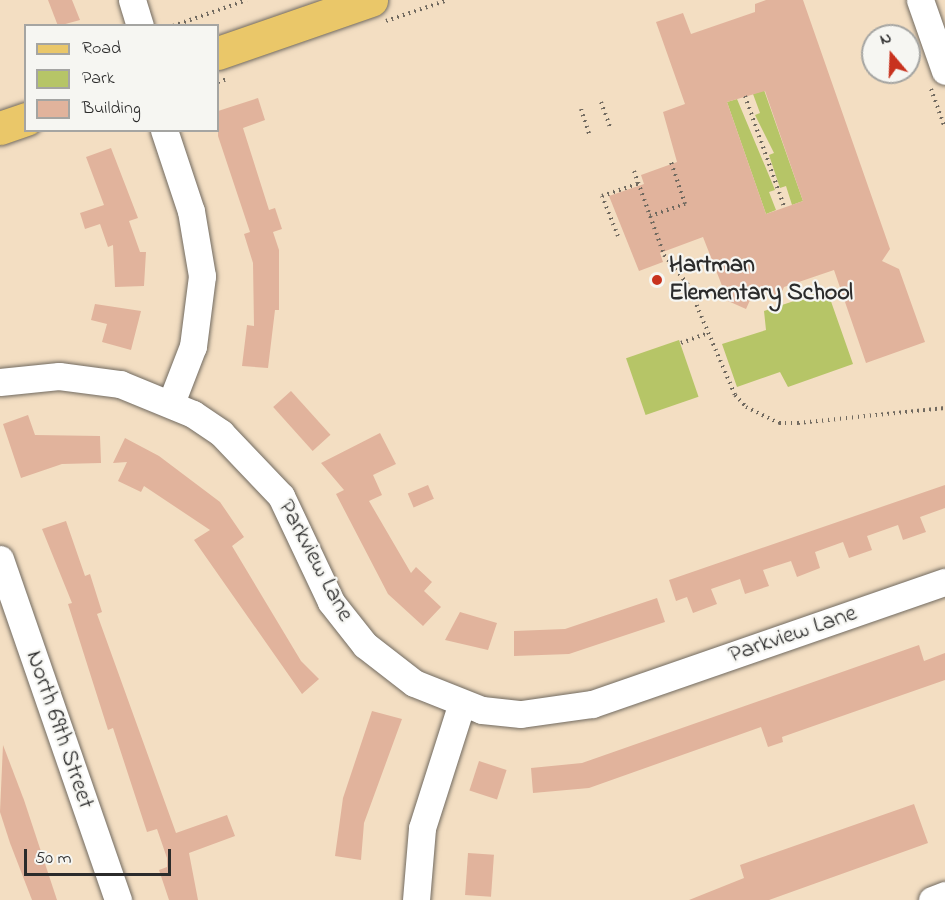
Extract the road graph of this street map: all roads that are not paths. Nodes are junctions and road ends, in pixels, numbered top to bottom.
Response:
1 (132, 0) edge
2 (371, 0) edge
3 (920, 0) edge
4 (139, 24) edge
5 (219, 53) edge
6 (945, 71) edge
7 (24, 120) edge
8 (0, 128) edge
9 (165, 132) edge
10 (0, 382) edge
11 (171, 403) junction
12 (0, 559) edge
13 (945, 582) edge
14 (462, 703) junction
15 (945, 895) edge
16 (118, 900) edge
17 (416, 900) edge
18 (932, 900) edge

1 - 4 street
2 - 5 main road
3 - 6 street
7 - 8 main road
9 - 11 street
10 - 11 street, Parkview Lane
11 - 14 street, Parkview Lane
12 - 16 street, North 69th Street
13 - 14 street, Parkview Lane
14 - 17 street
15 - 18 street

